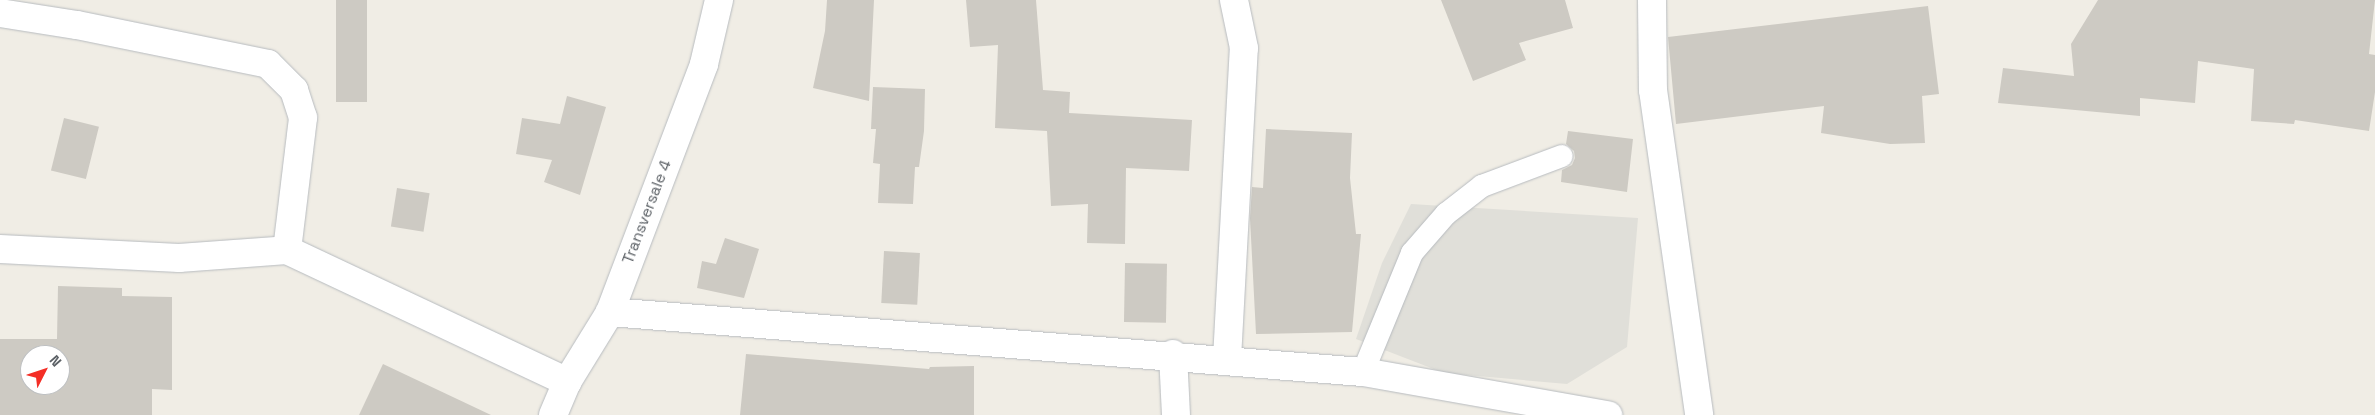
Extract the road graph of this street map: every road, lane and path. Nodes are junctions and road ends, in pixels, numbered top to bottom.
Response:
1 (719, 0) edge
2 (1234, 0) edge
3 (1652, 0) edge
4 (0, 13) edge
5 (1562, 156) dead end
6 (0, 249) edge
7 (287, 250) junction
8 (610, 312) junction
9 (1172, 354) junction
10 (1227, 359) junction
11 (1363, 372) junction
12 (567, 382) junction
13 (553, 415) edge
14 (1176, 415) edge
15 (1608, 415) edge
16 (1699, 415) edge

1 - 8 street, Transversale 4
2 - 10 street
3 - 16 street
4 - 7 street
5 - 11 lane
6 - 7 street
7 - 12 street
8 - 9 street
8 - 12 street, Transversale 4
9 - 10 street
9 - 14 street
10 - 11 street
11 - 15 street
12 - 13 street, Transversale 4

